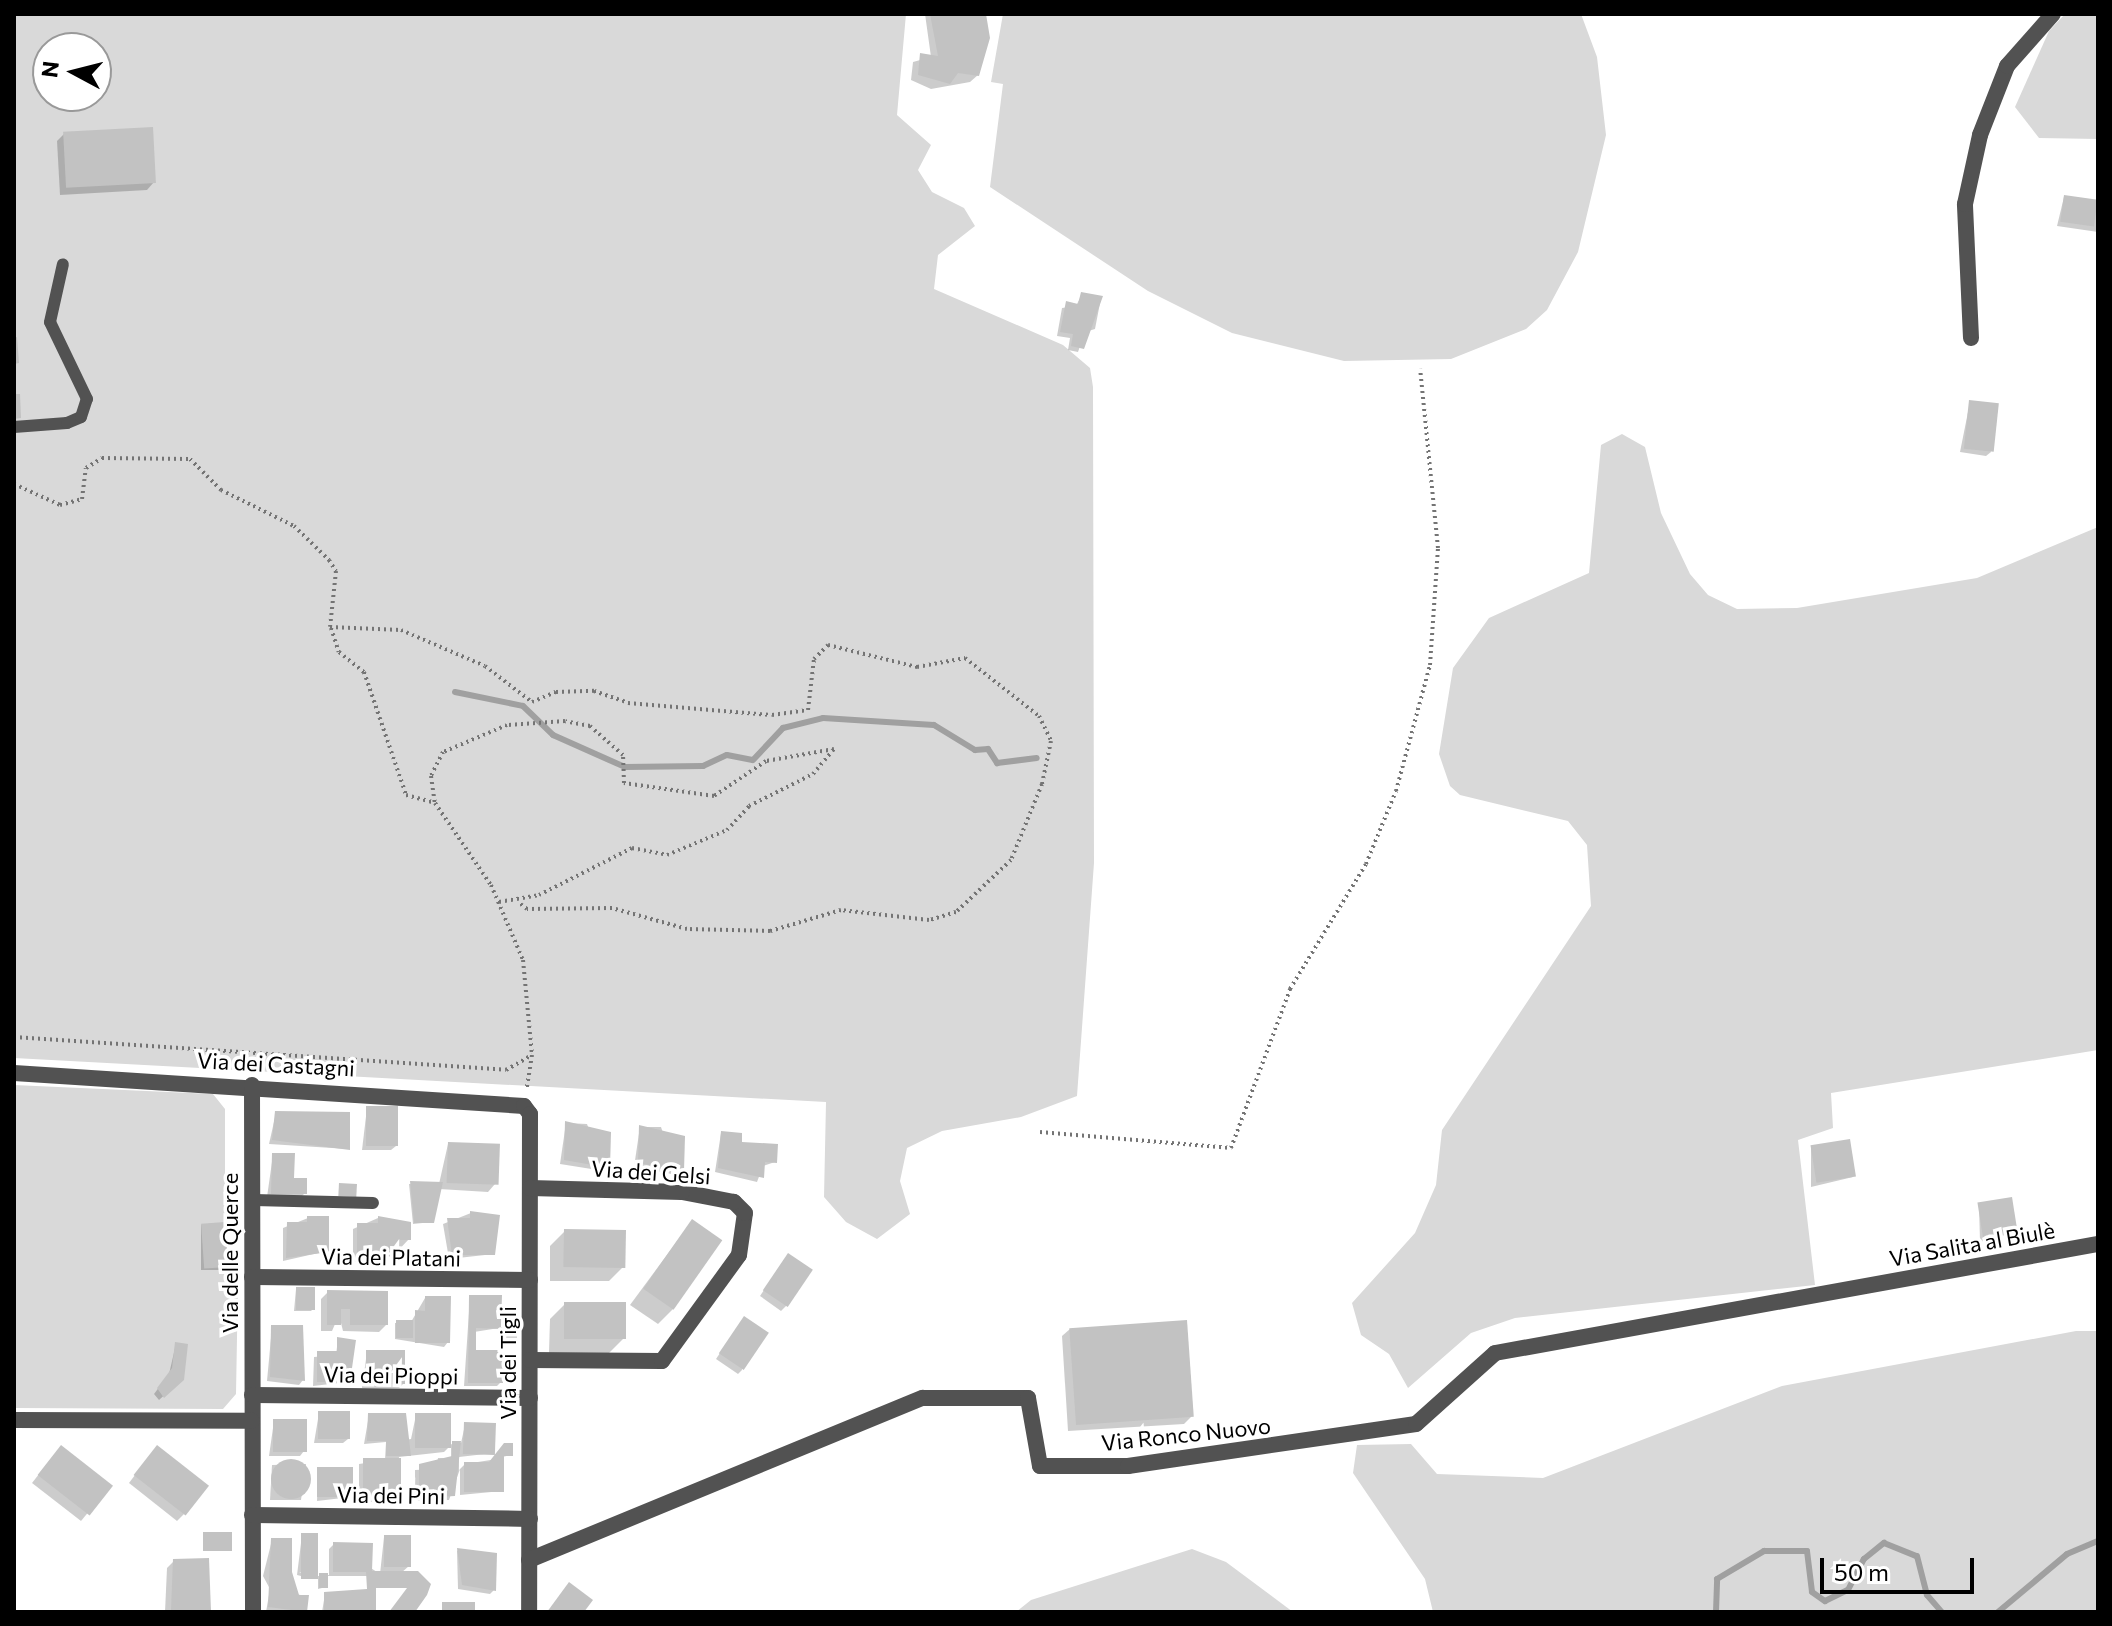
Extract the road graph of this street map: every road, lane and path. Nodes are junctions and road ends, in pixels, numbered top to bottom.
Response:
1 (2053, 14) edge
2 (63, 264) dead end
3 (1971, 338) dead end
4 (1420, 369) dead end
5 (14, 427) edge
6 (14, 484) edge
7 (330, 627) junction
8 (435, 803) junction
9 (499, 902) junction
10 (518, 902) junction
11 (14, 1037) edge
12 (532, 1055) junction
13 (14, 1073) edge
14 (252, 1085) junction
15 (527, 1110) junction
16 (1040, 1132) dead end
17 (530, 1188) junction
18 (252, 1200) junction
19 (373, 1203) dead end
20 (2098, 1244) edge
21 (252, 1277) junction
22 (530, 1280) junction
23 (1854, 1287) joint
24 (530, 1360) junction
25 (252, 1395) junction
26 (530, 1398) junction
27 (14, 1420) edge
28 (252, 1421) junction
29 (252, 1515) junction
30 (530, 1519) junction
31 (529, 1560) junction
32 (253, 1612) edge
33 (529, 1612) edge

1 - 3 street
2 - 5 lane
4 - 16 path
6 - 7 path
7 - 8 path
7 - 10 path
8 - 9 path
8 - 10 path
9 - 10 path
9 - 12 path
11 - 12 path
12 - 15 path
13 - 14 street, Via dei Castagni
14 - 15 street, Via dei Castagni
14 - 18 street, Via delle Querce
15 - 17 street, Via dei Tigli
17 - 22 street, Via dei Tigli
17 - 24 street, Via dei Gelsi
18 - 19 lane
18 - 21 street, Via delle Querce
20 - 23 street, Via Salita al Biulè
21 - 22 street, Via dei Platani
21 - 25 street, Via delle Querce
22 - 24 street, Via dei Tigli
23 - 31 street, Via Ronco Nuovo
24 - 26 street, Via dei Tigli
25 - 26 street, Via dei Pioppi
25 - 28 street, Via delle Querce
26 - 30 street, Via dei Tigli
27 - 28 street
28 - 29 street, Via delle Querce
29 - 30 street, Via dei Pini
29 - 32 street, Via delle Querce
30 - 31 street, Via dei Tigli
31 - 33 street, Via dei Tigli

